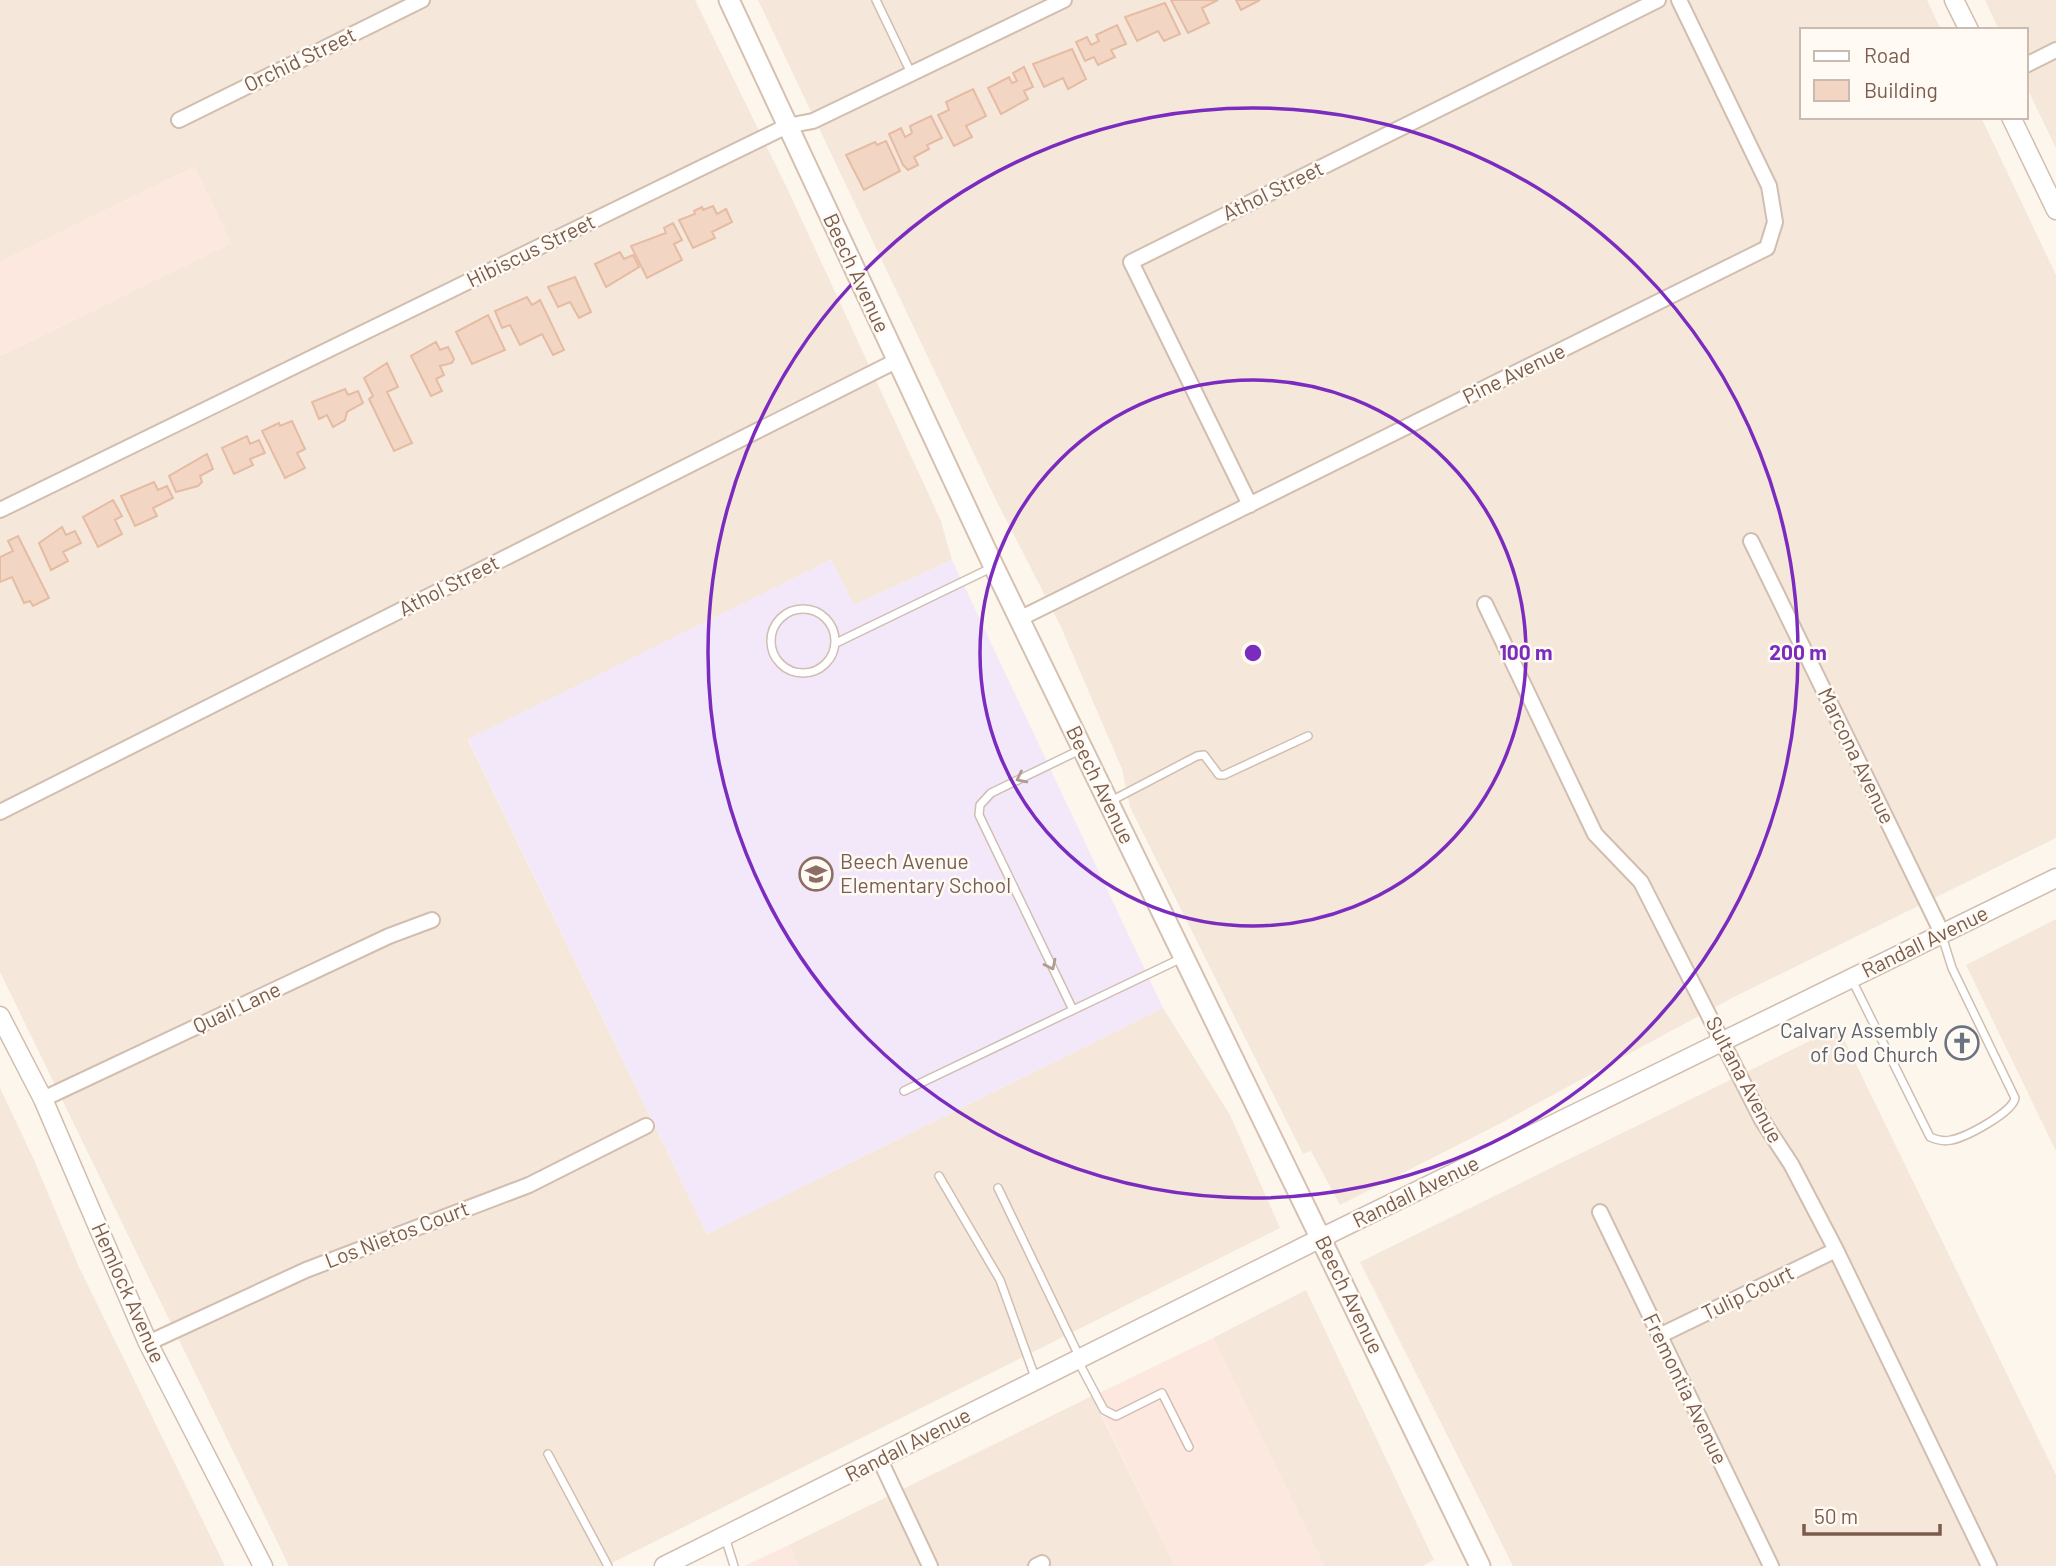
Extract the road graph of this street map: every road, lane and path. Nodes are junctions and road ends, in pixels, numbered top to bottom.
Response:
1 (422, 0) edge
2 (729, 0) edge
3 (876, 0) edge
4 (1027, 0) edge
5 (1064, 0) edge
6 (1658, 0) edge
7 (1679, 0) edge
8 (1954, 0) edge
9 (1034, 15) junction
10 (1968, 28) edge
11 (2056, 50) edge
12 (2028, 64) edge
13 (912, 75) junction
14 (2012, 119) edge
15 (179, 120) dead end
16 (787, 126) junction
17 (2056, 210) edge
18 (898, 360) junction
19 (1250, 505) junction
20 (0, 510) edge
21 (1751, 541) dead end
22 (994, 567) junction
23 (1485, 604) dead end
24 (1019, 620) junction
25 (836, 643) junction
26 (1308, 736) dead end
27 (1082, 748) junction
28 (1109, 802) junction
29 (0, 812) edge
30 (2056, 878) edge
31 (432, 920) dead end
32 (1942, 933) junction
33 (1185, 956) junction
34 (1851, 978) junction
35 (1073, 1010) junction
36 (0, 1016) edge
37 (1723, 1041) junction
38 (904, 1091) dead end
39 (43, 1099) junction
40 (646, 1126) dead end
41 (939, 1176) dead end
42 (998, 1188) dead end
43 (1600, 1212) dead end
44 (1321, 1238) junction
45 (1836, 1250) junction
46 (1659, 1336) junction
47 (148, 1343) junction
48 (1079, 1360) junction
49 (1036, 1381) junction
50 (1189, 1447) dead end
51 (548, 1454) dead end
52 (880, 1460) junction
53 (725, 1536) junction
54 (263, 1566) edge
55 (608, 1566) edge
56 (664, 1566) edge
57 (734, 1566) edge
58 (930, 1566) edge
59 (1480, 1566) edge
60 (1771, 1566) edge
61 (1989, 1566) edge

1 - 15 street, Orchid Street
2 - 16 main road, Beech Avenue
3 - 13 lane
4 - 9 street
5 - 9 street, Hibiscus Street
6 - 19 street, Athol Street
7 - 19 street, Pine Avenue
8 - 10 street
9 - 13 street, Hibiscus Street
11 - 12 street
13 - 16 street, Hibiscus Street
14 - 17 street
16 - 18 main road, Beech Avenue
16 - 20 street, Hibiscus Street
18 - 22 main road, Beech Avenue
18 - 29 street, Athol Street
19 - 24 street, Pine Avenue
21 - 32 street, Marcona Avenue
22 - 24 main road, Beech Avenue
22 - 25 lane
23 - 37 street, Sultana Avenue
24 - 27 main road, Beech Avenue
25 - 25 lane
26 - 28 lane
27 - 28 main road, Beech Avenue
27 -> 35 lane
28 - 33 main road, Beech Avenue
30 - 32 street, Randall Avenue
31 - 39 street, Quail Lane
32 - 34 street, Randall Avenue
32 - 34 lane
33 - 35 lane
33 - 44 main road, Beech Avenue
34 - 37 street, Randall Avenue
35 - 38 lane
36 - 39 street, Hemlock Avenue
37 - 44 street, Randall Avenue
37 - 45 street, Sultana Avenue
39 - 47 street, Hemlock Avenue
40 - 47 street, Los Nietos Court
41 - 49 lane
42 - 48 lane
43 - 46 street, Fremontia Avenue
44 - 48 street, Randall Avenue
44 - 59 main road, Beech Avenue
45 - 46 street, Tulip Court
45 - 61 street, Sultana Avenue
46 - 60 street, Fremontia Avenue
47 - 54 street, Hemlock Avenue
48 - 49 street, Randall Avenue
48 - 50 lane
49 - 52 street, Randall Avenue
51 - 55 lane
52 - 53 street, Randall Avenue
52 - 58 street
53 - 56 street, Randall Avenue
53 - 57 lane

